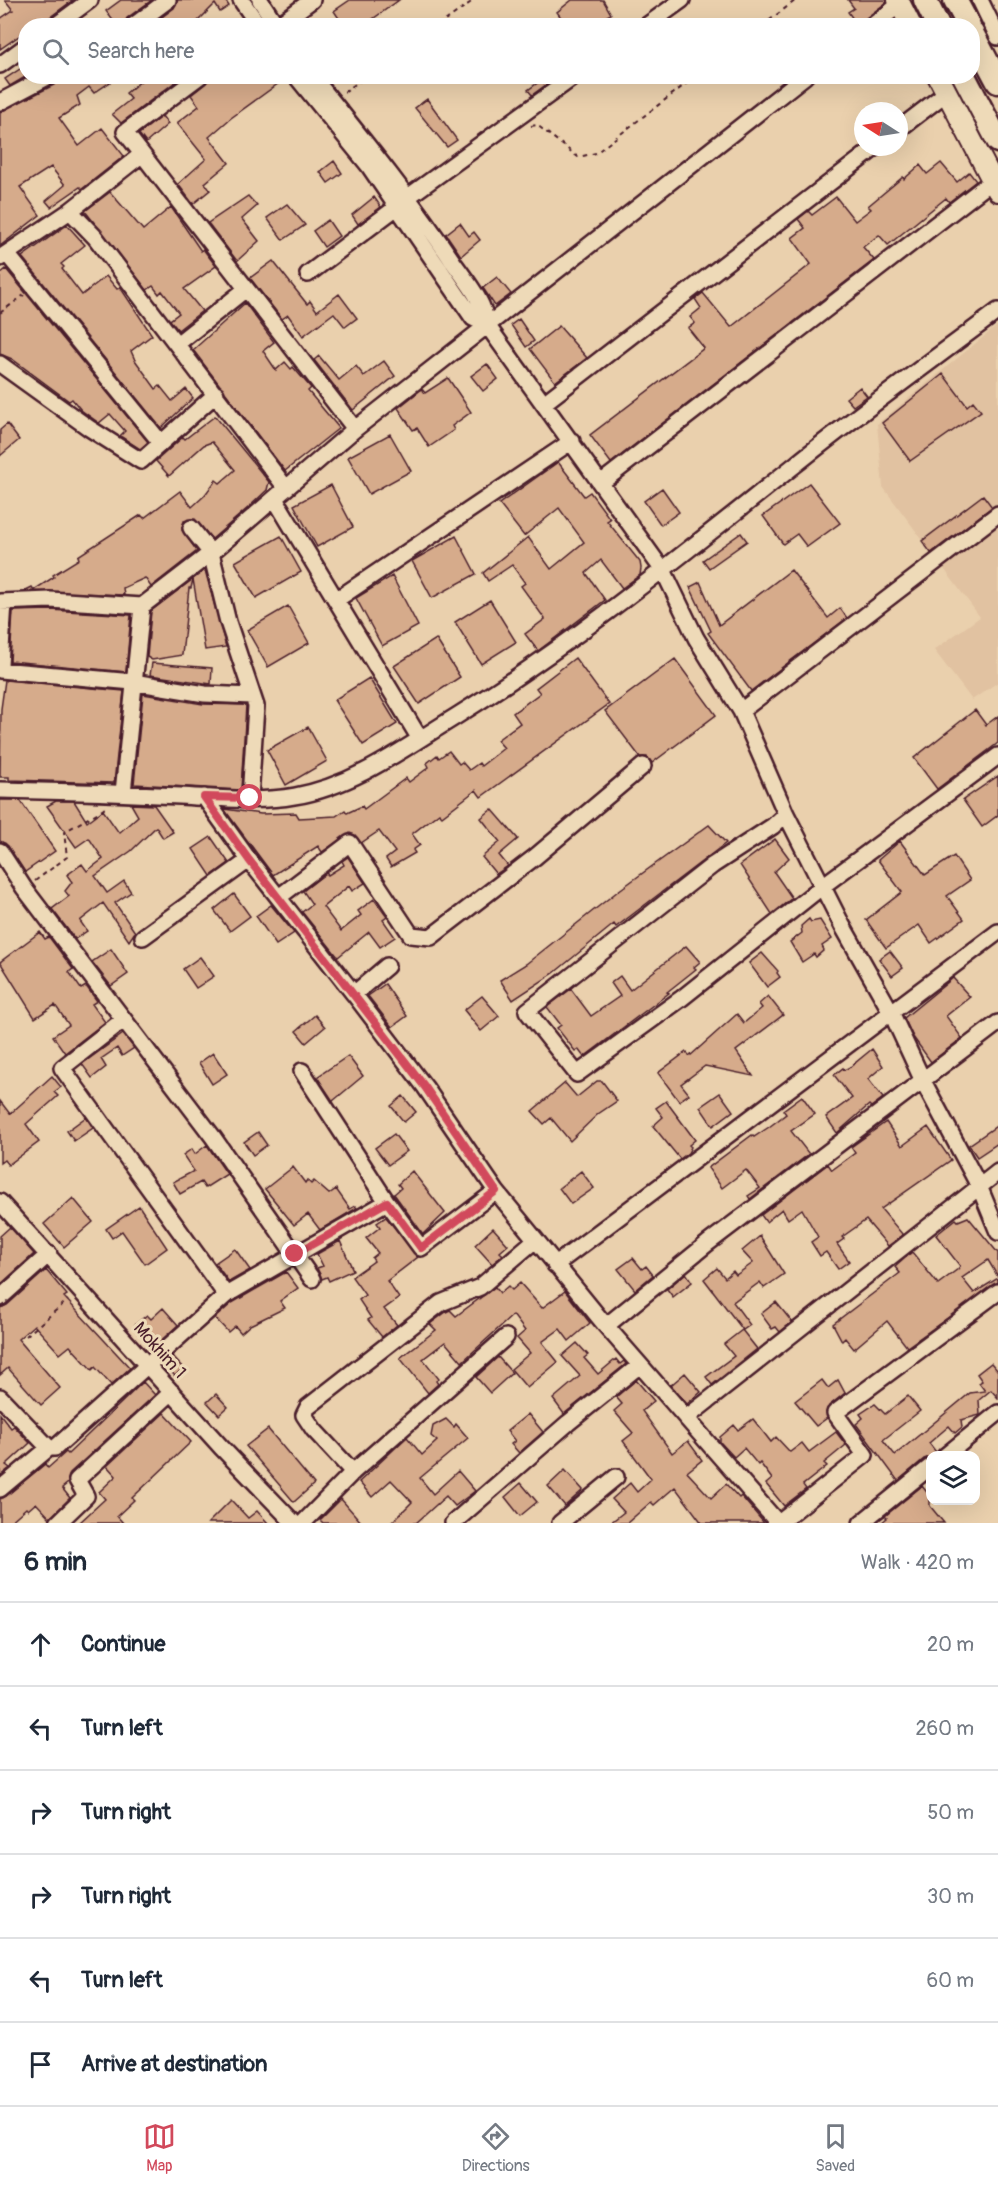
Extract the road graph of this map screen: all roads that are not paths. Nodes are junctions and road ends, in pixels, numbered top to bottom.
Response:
1 (90, 0) edge
2 (168, 0) edge
3 (241, 0) edge
4 (260, 0) edge
5 (312, 0) edge
6 (682, 0) edge
7 (925, 0) edge
8 (955, 0) edge
9 (980, 0) edge
10 (899, 2) edge
11 (66, 18) edge
12 (144, 18) edge
13 (253, 18) edge
14 (272, 18) edge
15 (288, 18) edge
16 (657, 18) edge
17 (881, 18) edge
18 (908, 18) edge
19 (934, 18) edge
20 (965, 18) edge
21 (998, 38) edge
22 (980, 48) edge
23 (18, 52) edge
24 (0, 65) edge
25 (998, 82) edge
26 (34, 84) edge
27 (189, 84) edge
28 (302, 84) edge
29 (318, 84) edge
30 (564, 84) edge
31 (795, 84) edge
32 (968, 84) edge
33 (942, 85) edge
34 (0, 102) edge
35 (908, 120) edge
36 (998, 141) edge
37 (141, 155) junction
38 (864, 156) edge
39 (995, 186) edge
40 (403, 202) junction
41 (70, 211) junction
42 (4, 256) edge
43 (308, 274) dead end
44 (246, 289) junction
45 (998, 310) edge
46 (487, 326) junction
47 (177, 344) junction
48 (2, 369) edge
49 (216, 394) junction
50 (544, 404) junction
51 (355, 429) junction
52 (572, 441) junction
53 (161, 443) junction
54 (602, 482) junction
55 (285, 488) junction
56 (275, 499) junction
57 (998, 514) edge
58 (191, 528) dead end
59 (212, 553) junction
60 (664, 572) junction
61 (336, 600) junction
62 (2, 602) edge
63 (142, 606) junction
64 (0, 667) edge
65 (133, 682) junction
66 (252, 696) junction
67 (741, 711) junction
68 (420, 739) junction
69 (998, 756) edge
70 (643, 766) dead end
71 (0, 790) edge
72 (123, 793) junction
73 (204, 797) junction
74 (250, 798) junction
75 (786, 814) junction
76 (0, 851) edge
77 (249, 860) junction
78 (824, 885) junction
79 (279, 897) junction
80 (998, 932) edge
81 (143, 937) dead end
82 (387, 966) dead end
83 (354, 994) junction
84 (891, 1012) junction
85 (123, 1020) junction
86 (998, 1023) edge
87 (302, 1071) dead end
88 (923, 1081) junction
89 (998, 1172) edge
90 (979, 1186) junction
91 (496, 1191) junction
92 (0, 1202) edge
93 (387, 1202) junction
94 (998, 1232) edge
95 (534, 1240) junction
96 (49, 1254) junction
97 (295, 1254) junction
98 (555, 1264) junction
99 (312, 1280) dead end
100 (998, 1292) edge
101 (226, 1295) junction
102 (0, 1298) edge
103 (606, 1326) junction
104 (506, 1337) dead end
105 (640, 1365) junction
106 (148, 1366) junction
107 (172, 1392) junction
108 (0, 1397) edge
109 (998, 1413) edge
110 (686, 1418) junction
111 (49, 1448) junction
112 (950, 1451) edge
113 (926, 1470) edge
114 (353, 1472) junction
115 (616, 1477) dead end
116 (0, 1489) edge
117 (58, 1523) edge
118 (294, 1523) edge
119 (303, 1523) edge
120 (453, 1523) edge
121 (560, 1523) edge
122 (778, 1523) edge
123 (861, 1523) edge

1 - 11 street
2 - 12 street
3 - 13 street
4 - 14 street
5 - 15 street
6 - 16 street
7 - 19 highway
8 - 20 highway
9 - 21 street
10 - 17 street
10 - 18 main road
22 - 25 highway
23 - 24 street
26 - 34 street
27 - 37 street
28 - 40 street
29 - 40 street
30 - 40 street
31 - 46 street
32 - 36 highway
33 - 35 street
33 - 39 main road
37 - 41 street
37 - 44 street
38 - 50 street
39 - 54 street
40 - 43 street
40 - 46 street
41 - 42 street
41 - 47 street
42 - 53 street
44 - 47 street
44 - 51 street
45 - 60 street
46 - 50 street
46 - 51 street
47 - 49 street
48 - 53 street
49 - 53 street
49 - 55 street
50 - 52 street
51 - 55 street
52 - 54 street
52 - 61 street
54 - 60 street
55 - 56 street
56 - 59 street
56 - 61 street
57 - 67 street
58 - 59 street
59 - 63 street
59 - 66 street
60 - 67 street
60 - 68 street
61 - 68 street
62 - 63 street
62 - 64 street
63 - 65 street
64 - 65 street
65 - 66 street
65 - 72 street
66 - 74 street
67 - 75 street
68 - 74 street
69 - 78 street
70 - 79 street
71 - 72 street
72 - 73 street
73 - 74 street
73 - 77 street
75 - 78 street
75 - 78 street
76 - 85 street
77 - 79 street
77 - 81 street
78 - 84 street
79 - 83 street
80 - 84 street
82 - 83 street
83 - 91 street
84 - 88 street
84 - 98 street
85 - 97 street
85 - 101 street
86 - 88 street
87 - 93 street
88 - 90 street
88 - 103 street
89 - 90 street
90 - 94 street
90 - 110 street
91 - 93 street
91 - 95 street
92 - 96 street, Mokhim 1
93 - 97 street
95 - 98 street
95 - 114 street
96 - 102 street
96 - 106 street, Mokhim 1
97 - 99 street
97 - 101 street
98 - 103 street
100 - 122 street
101 - 106 street
103 - 105 street
104 - 114 street
105 - 110 street
105 - 120 street
106 - 107 street, Mokhim 1
106 - 111 street
107 - 117 street
107 - 118 street, Mokhim 1
108 - 111 street
109 - 112 street
110 - 122 street
111 - 116 street
113 - 123 street
114 - 119 street
115 - 121 street

